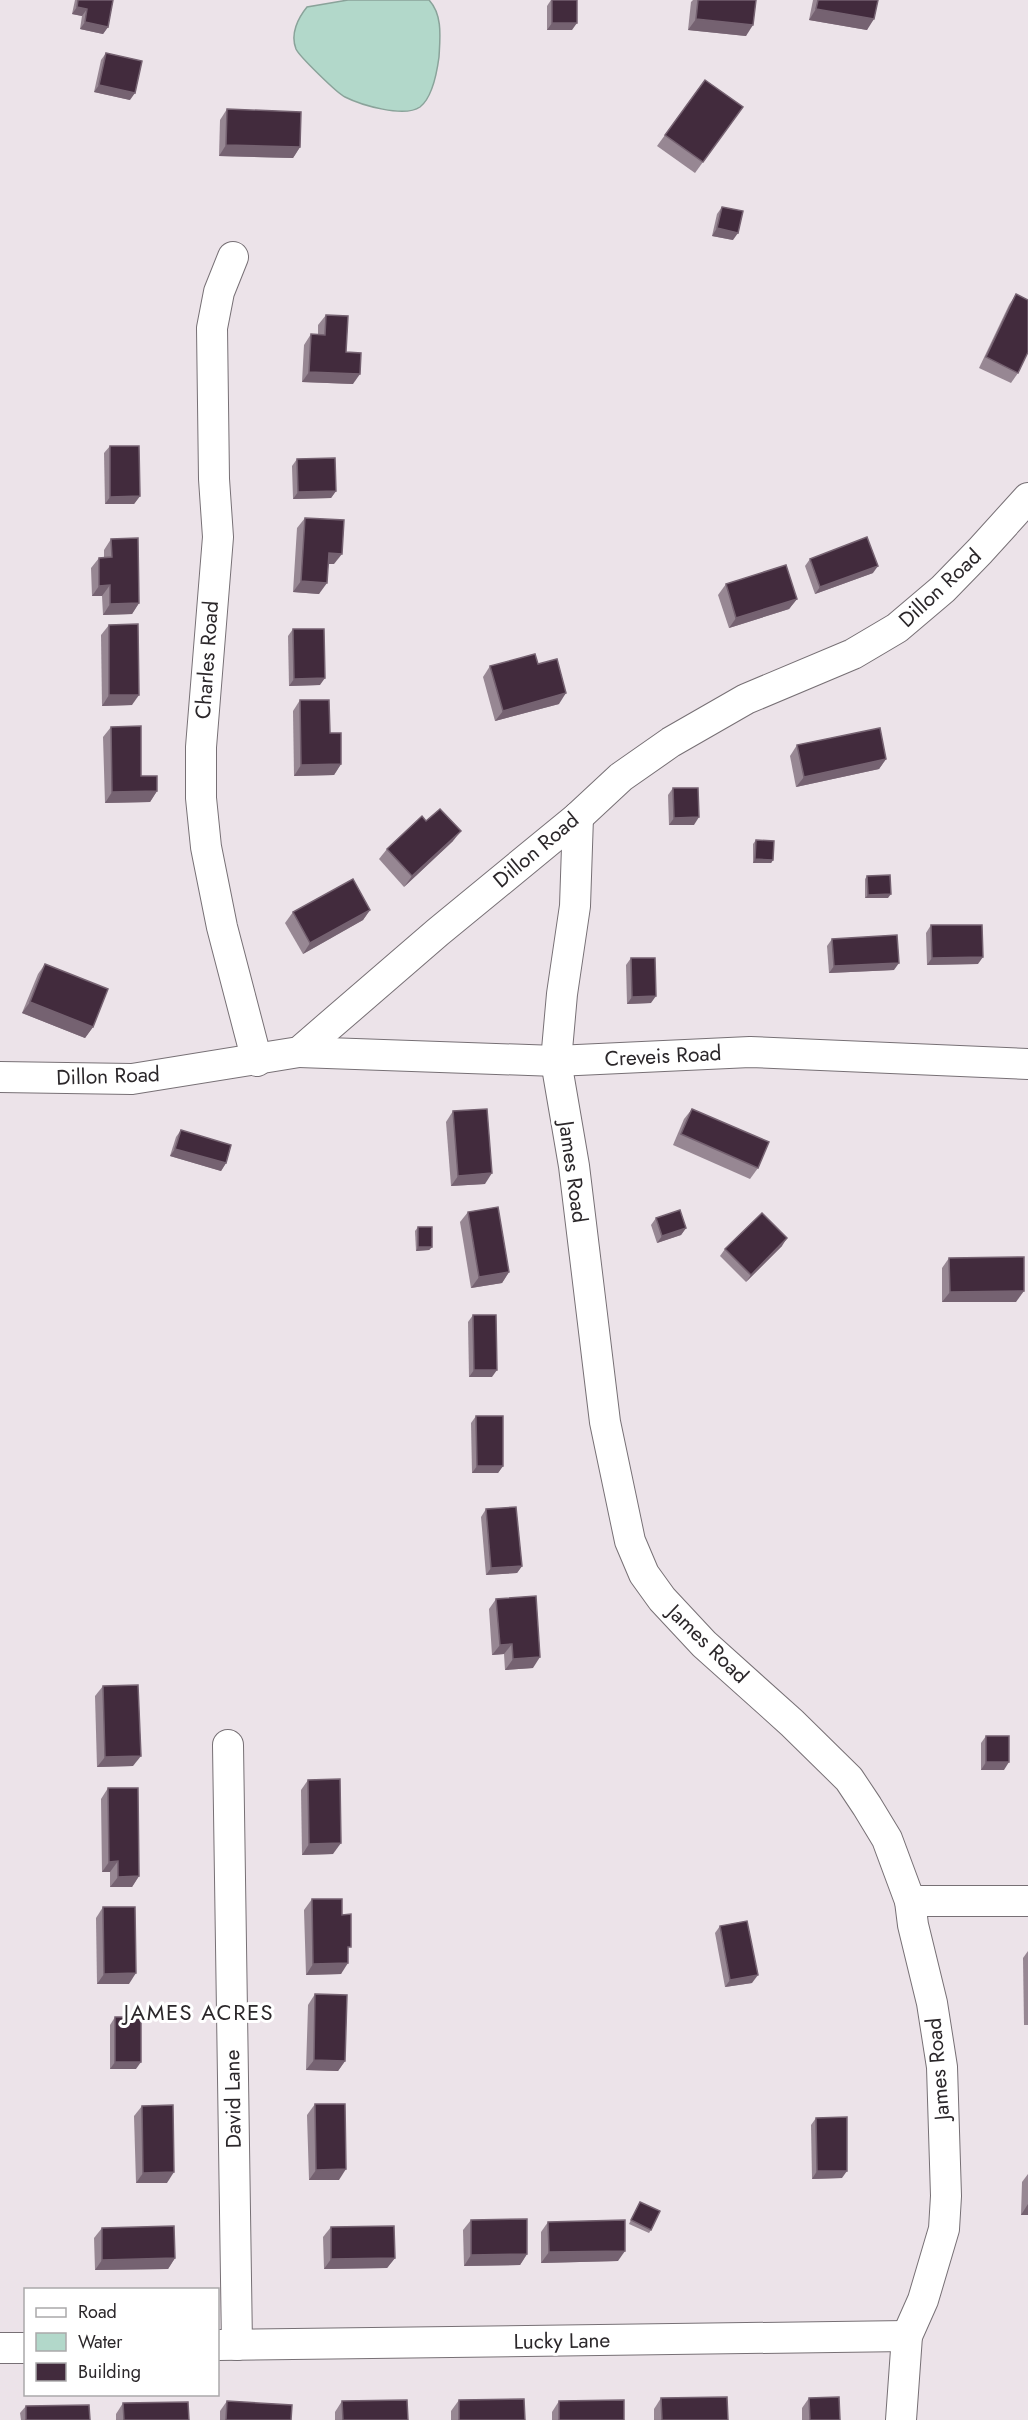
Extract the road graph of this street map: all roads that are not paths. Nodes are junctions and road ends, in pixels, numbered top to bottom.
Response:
1 (233, 257) dead end
2 (1028, 498) edge
3 (578, 817) junction
4 (299, 1052) junction
5 (257, 1061) junction
6 (556, 1061) junction
7 (1028, 1064) edge
8 (0, 1077) edge
9 (228, 1745) dead end
10 (910, 1901) junction
11 (1028, 1901) edge
12 (907, 2336) junction
13 (227, 2345) edge
14 (0, 2348) edge
15 (24, 2348) edge
16 (901, 2420) edge

1 - 5 street, Charles Road
2 - 3 street, Dillon Road
3 - 4 street, Dillon Road
3 - 6 street, James Road
4 - 5 street, Dillon Road
4 - 6 street, Creveis Road
5 - 8 street, Dillon Road
6 - 7 street, Creveis Road
6 - 10 street, James Road
9 - 13 street, David Lane
10 - 11 street
10 - 12 street, James Road
12 - 13 street, Lucky Lane
12 - 16 street, James Road
14 - 15 street

